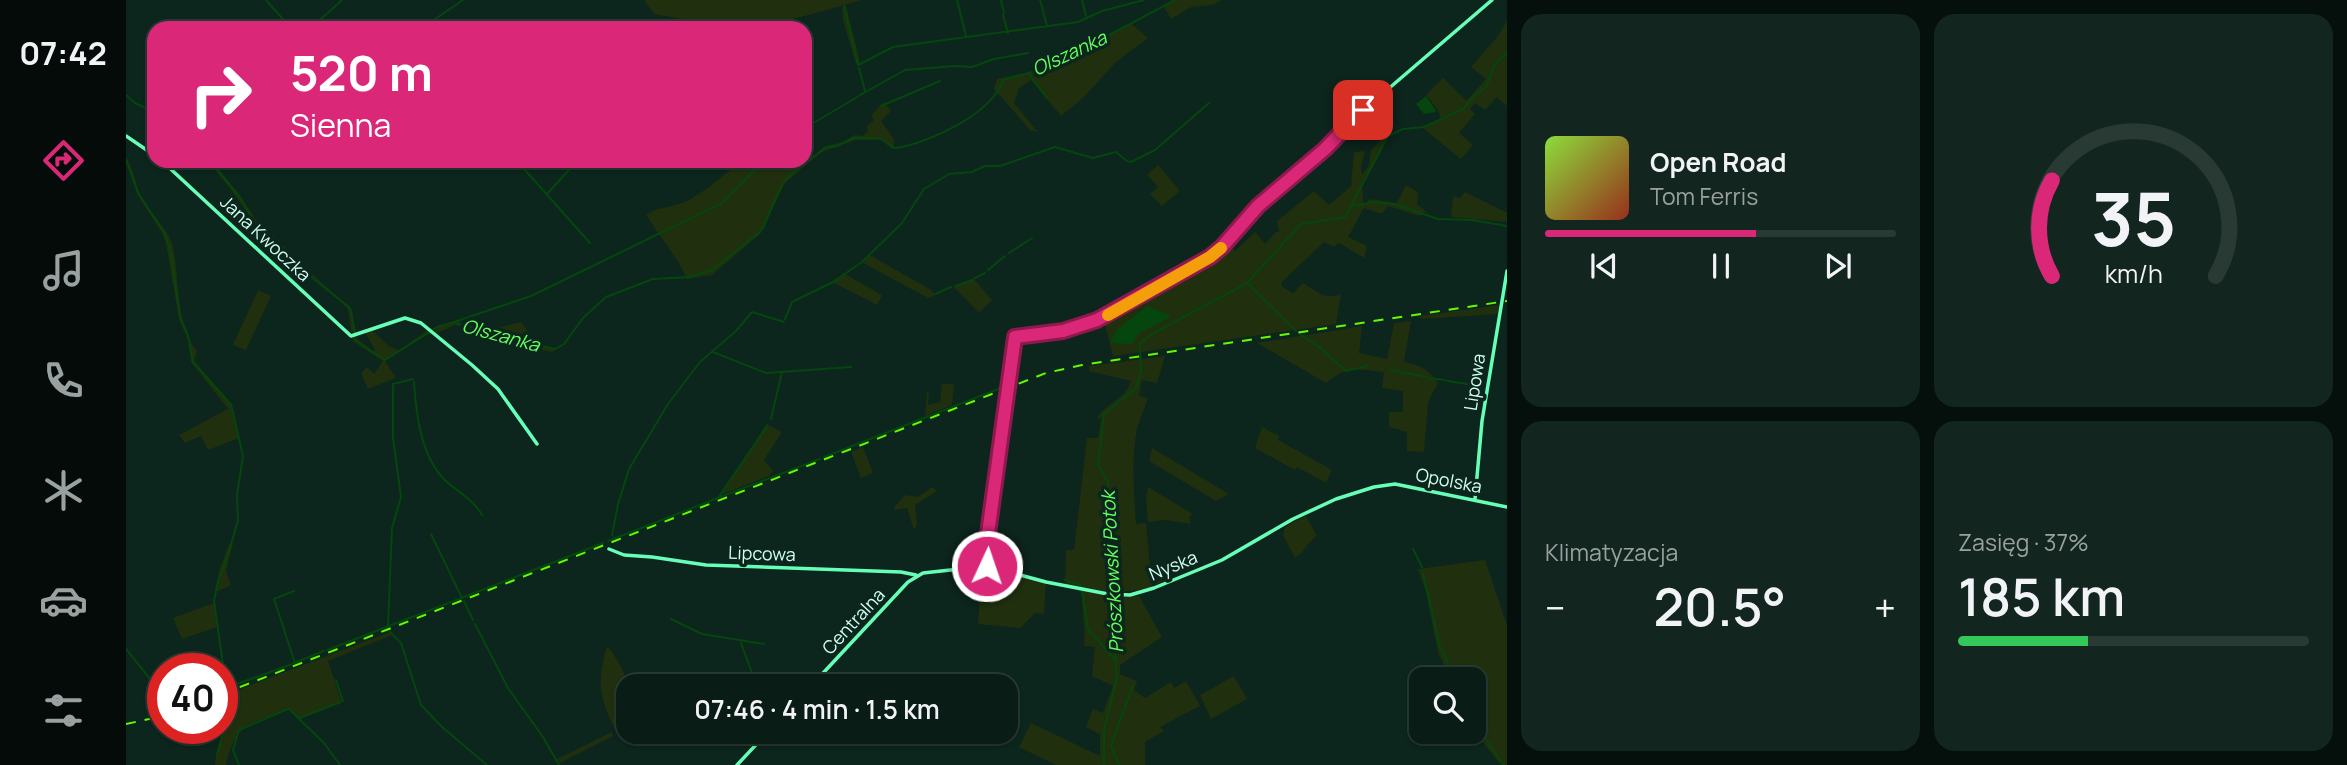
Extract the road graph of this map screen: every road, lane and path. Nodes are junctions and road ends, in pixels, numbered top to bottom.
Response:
1 (1492, 0) edge
2 (126, 136) edge
3 (147, 150) edge
4 (170, 168) edge
5 (1507, 271) edge
6 (537, 444) dead end
7 (1385, 485) joint
8 (1475, 499) junction
9 (1507, 507) edge
10 (609, 549) dead end
11 (987, 566) junction
12 (916, 575) junction
13 (822, 674) edge
14 (757, 744) edge
15 (737, 765) edge

1 - 11 street
2 - 3 street
4 - 6 street, Jana Kwoczka
5 - 8 street, Lipowa
7 - 8 street, Opolska
7 - 11 street, Nyska
8 - 9 street, Opolska
10 - 12 street, Lipcowa
11 - 12 street, Nyska
12 - 13 street, Centralna
14 - 15 street

